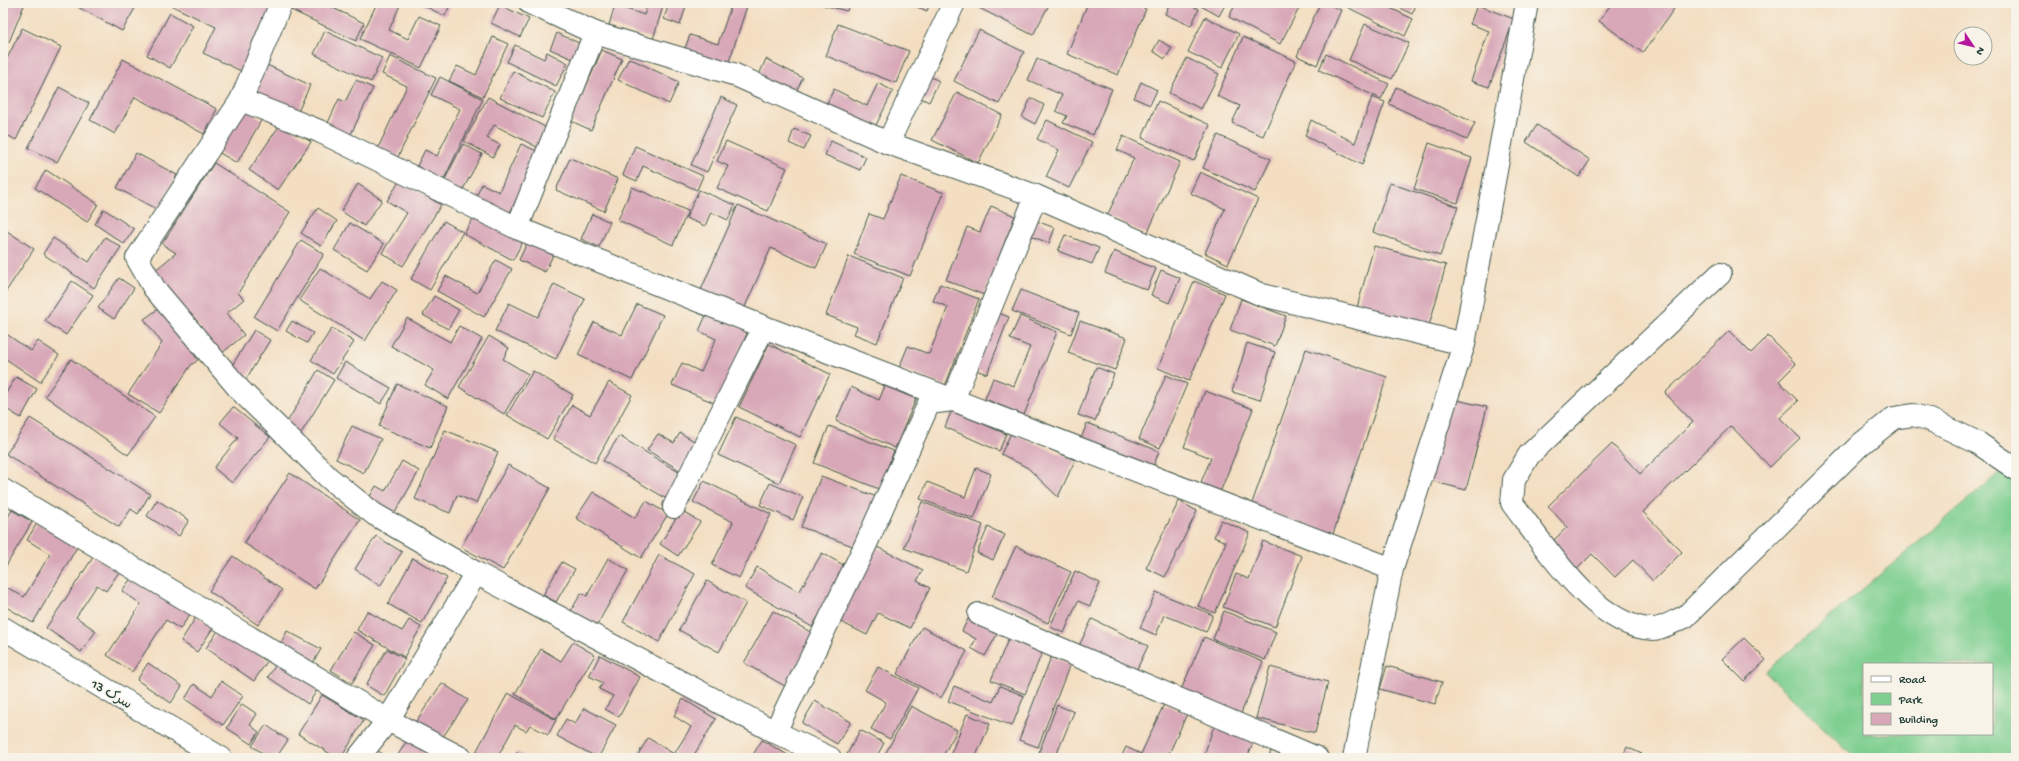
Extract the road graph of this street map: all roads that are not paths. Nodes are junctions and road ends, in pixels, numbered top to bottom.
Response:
1 (281, 3) edge
2 (530, 3) edge
3 (954, 3) edge
4 (1524, 4) edge
5 (595, 33) junction
6 (241, 100) junction
7 (888, 143) junction
8 (1036, 196) junction
9 (517, 228) junction
10 (1720, 274) dead end
11 (764, 327) junction
12 (1464, 344) junction
13 (953, 400) junction
14 (2016, 469) edge
15 (3, 490) edge
16 (674, 507) dead end
17 (1392, 569) junction
18 (476, 573) junction
19 (979, 614) dead end
20 (3, 628) edge
21 (388, 720) junction
22 (775, 732) junction
23 (221, 758) edge
24 (358, 758) edge
25 (461, 758) edge
26 (830, 758) edge
27 (1317, 758) edge
28 (1354, 758) edge

1 - 6 street
2 - 5 street
3 - 7 street
4 - 12 street
5 - 7 street
5 - 9 street
6 - 9 street
6 - 18 street
7 - 8 street
8 - 12 street
8 - 13 street
9 - 11 street
10 - 14 street
11 - 13 street
11 - 16 street
12 - 17 street
13 - 17 street
13 - 22 street
15 - 21 street
17 - 28 street
18 - 21 street
18 - 22 street
19 - 27 street
20 - 23 street, سرک 13
21 - 24 street
21 - 25 street
22 - 26 street

